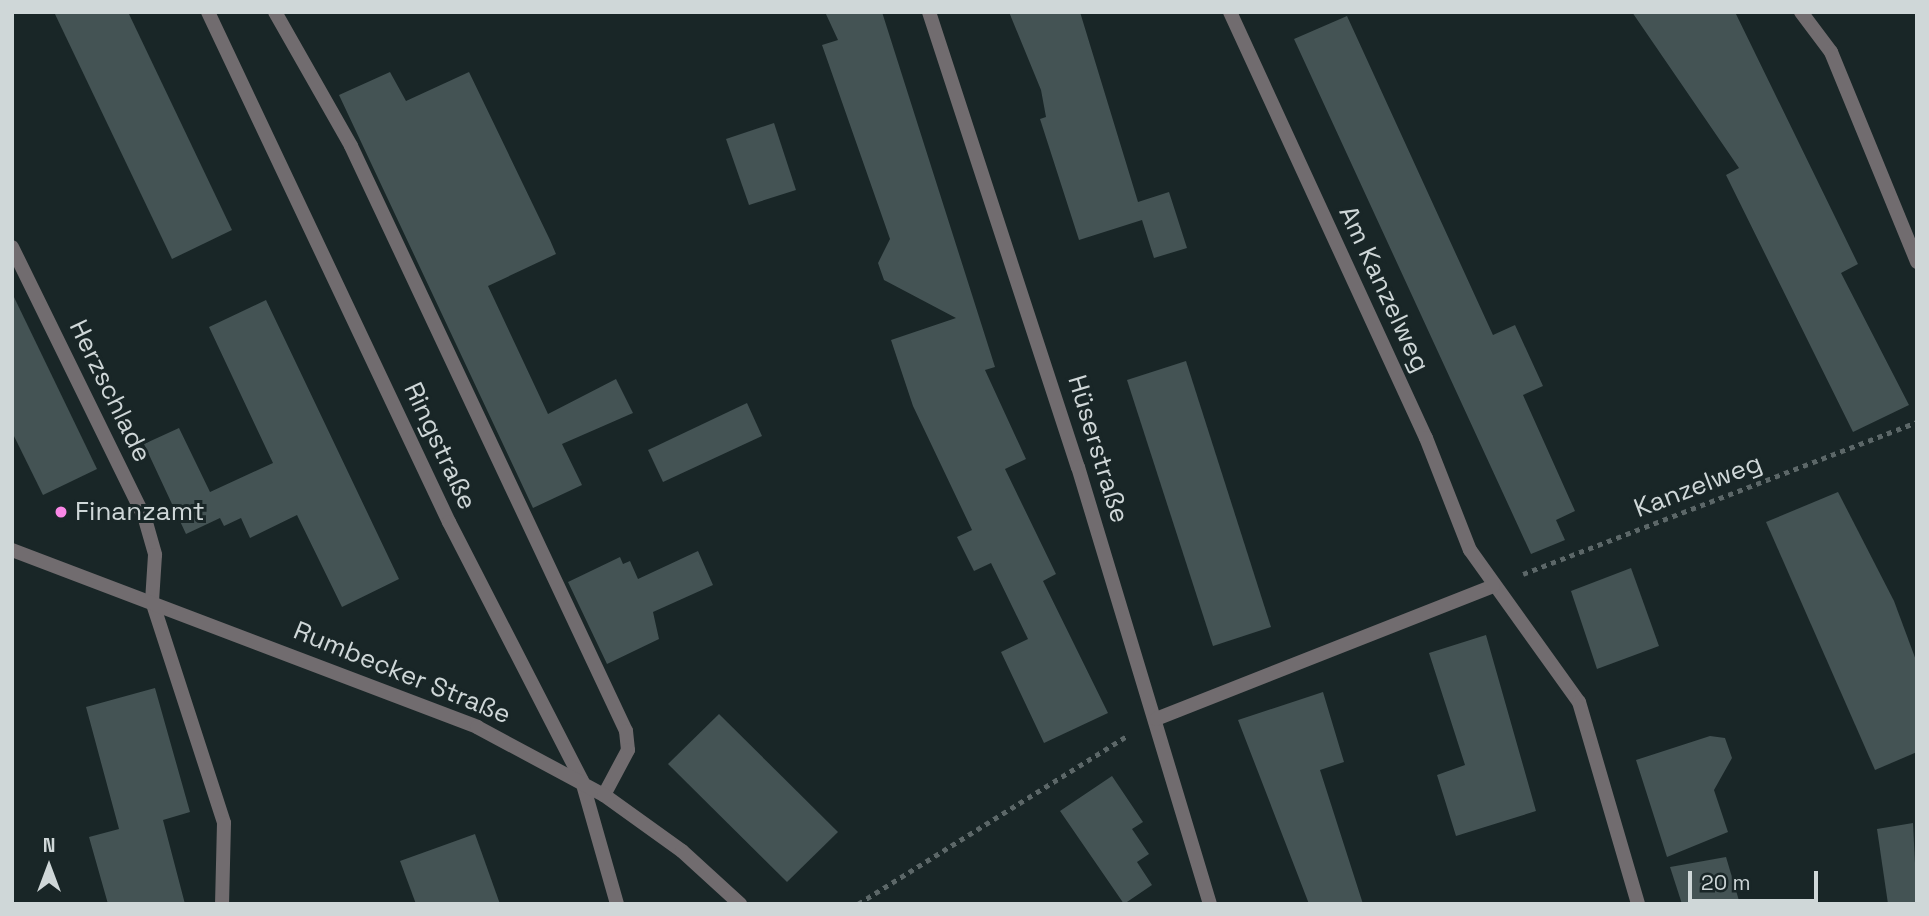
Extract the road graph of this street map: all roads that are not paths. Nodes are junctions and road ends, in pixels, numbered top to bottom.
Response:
1 (208, 12) edge
2 (275, 12) edge
3 (929, 12) edge
4 (1230, 12) edge
5 (1801, 12) edge
6 (12, 247) edge
7 (1917, 262) edge
8 (12, 550) edge
9 (1493, 586) junction
10 (152, 601) junction
11 (1156, 719) junction
12 (582, 781) junction
13 (604, 795) junction
14 (222, 904) edge
15 (617, 904) edge
16 (740, 904) edge
17 (1210, 904) edge
18 (1638, 904) edge

1 - 12 street, Ringstraße
2 - 13 street
3 - 11 street, Hüserstraße
4 - 9 street, Am Kanzelweg
5 - 7 street
6 - 10 street, Herzschlade
8 - 10 street, Rumbecker Straße
9 - 11 street
9 - 18 street, Am Kanzelweg
10 - 12 street, Rumbecker Straße
10 - 14 street
11 - 17 street, Hüserstraße
12 - 13 street, Rumbecker Straße
12 - 15 street, Ringstraße
13 - 16 street, Rumbecker Straße

